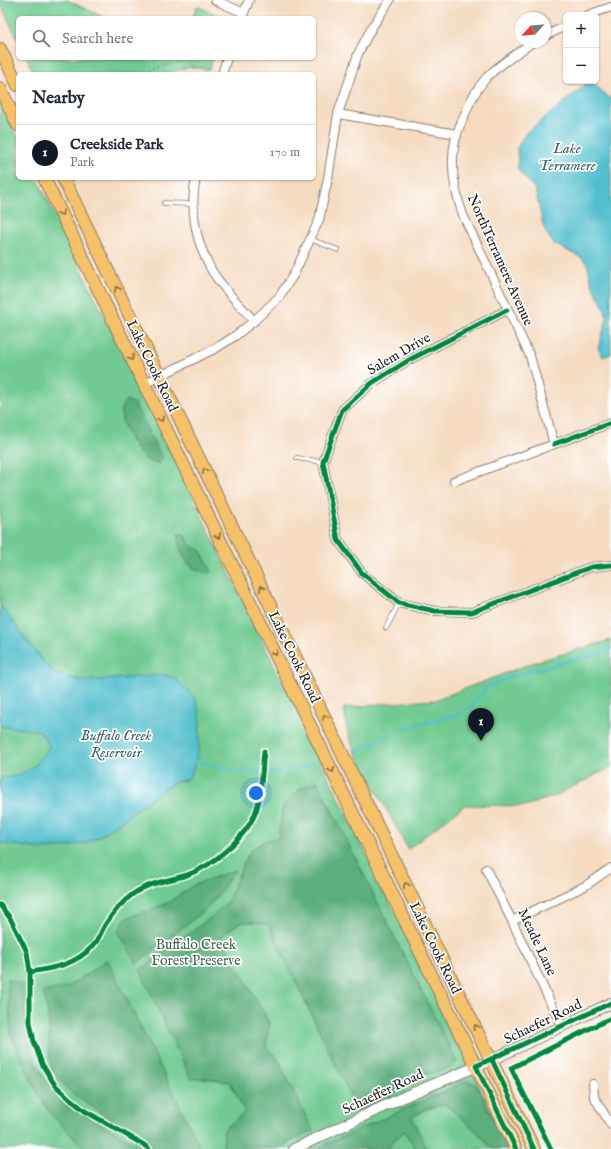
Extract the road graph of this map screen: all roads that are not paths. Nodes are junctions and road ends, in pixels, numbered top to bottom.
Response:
1 (216, 0) edge
2 (249, 0) edge
3 (390, 0) edge
4 (611, 7) edge
5 (597, 12) edge
6 (243, 15) edge
7 (563, 27) edge
8 (551, 33) edge
9 (524, 48) edge
10 (0, 49) edge
11 (226, 60) edge
12 (223, 72) edge
13 (16, 81) edge
14 (0, 88) edge
15 (338, 114) junction
16 (16, 121) edge
17 (457, 134) junction
18 (45, 180) edge
19 (64, 180) edge
20 (196, 180) edge
21 (164, 203) dead end
22 (193, 204) junction
23 (310, 239) junction
24 (338, 250) dead end
25 (507, 310) junction
26 (254, 321) junction
27 (160, 377) junction
28 (144, 384) junction
29 (611, 423) edge
30 (554, 444) junction
31 (297, 458) dead end
32 (323, 462) junction
33 (454, 480) dead end
34 (611, 565) edge
35 (399, 604) junction
36 (386, 628) dead end
37 (611, 868) edge
38 (486, 869) dead end
39 (512, 920) junction
40 (611, 1003) edge
41 (562, 1027) junction
42 (484, 1063) junction
43 (593, 1084) dead end
44 (611, 1125) edge
45 (294, 1149) edge
46 (516, 1149) edge
47 (534, 1149) edge

1 - 6 street
2 - 6 street
3 - 15 street
4 - 5 street
7 - 8 street
9 - 17 street, NorthTerramere Avenue
10 - 13 main road
11 - 12 street
14 - 16 main road
15 - 17 street
15 - 23 street
17 - 25 street, NorthTerramere Avenue
18 -> 28 main road, Lake Cook Road
27 -> 19 main road, Lake Cook Road
20 - 22 street
21 - 22 lane
22 - 26 street
23 - 24 lane
23 - 26 street
25 - 30 street, NorthTerramere Avenue
25 - 32 street, Salem Drive
26 - 27 street
27 - 28 street
42 -> 27 main road, Lake Cook Road
28 -> 42 main road, Lake Cook Road
29 - 30 street
30 - 33 street
31 - 32 lane
32 - 35 street
34 - 35 street
35 - 36 lane
37 - 39 street
38 - 39 street, Meade Lane
39 - 41 street, Meade Lane
40 - 41 street, Schaefer Road
41 - 42 street, Schaefer Road
42 - 45 street, Schaeffer Road
42 - 46 main road, Lake Cook Road
42 - 47 main road, Lake Cook Road
43 - 44 street

